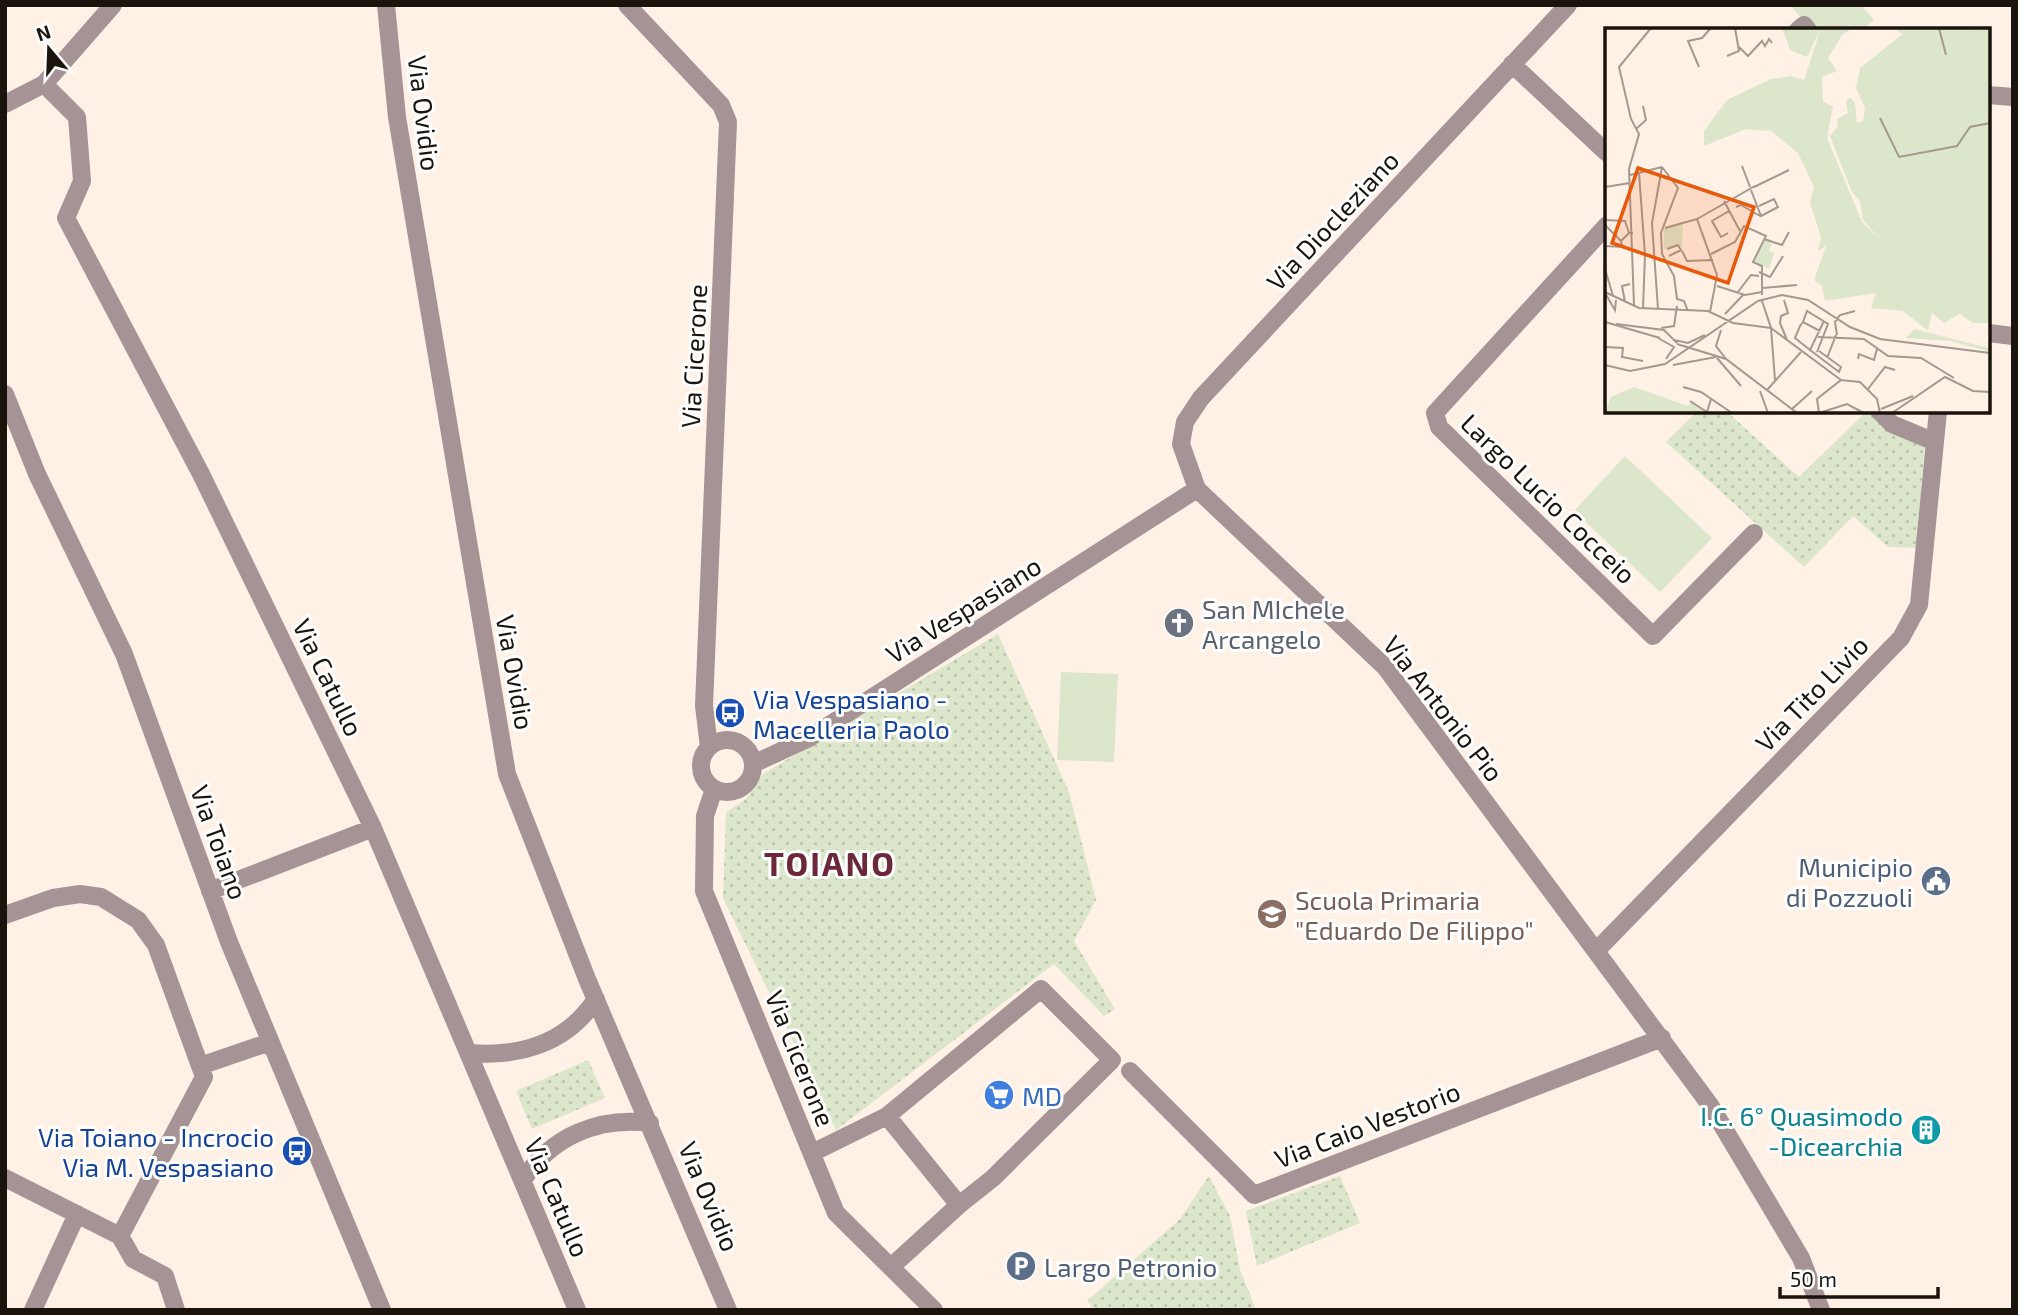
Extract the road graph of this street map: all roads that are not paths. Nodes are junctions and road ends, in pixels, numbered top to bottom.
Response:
1 (113, 5) edge
2 (386, 5) edge
3 (627, 5) edge
4 (1568, 5) edge
5 (1512, 64) junction
6 (44, 84) junction
7 (1990, 95) edge
8 (2013, 97) edge
9 (5, 104) edge
10 (1605, 151) edge
11 (1605, 227) edge
12 (1990, 333) edge
13 (2013, 336) edge
14 (5, 394) edge
15 (1881, 413) edge
16 (1937, 413) edge
17 (1935, 442) junction
18 (1197, 489) junction
19 (1754, 533) dead end
20 (709, 747) junction
21 (753, 764) junction
22 (714, 789) junction
23 (373, 828) junction
24 (210, 891) junction
25 (5, 915) edge
26 (1597, 950) junction
27 (596, 999) junction
28 (1662, 1038) junction
29 (270, 1042) junction
30 (470, 1053) junction
31 (200, 1066) junction
32 (1130, 1071) dead end
33 (887, 1116) junction
34 (650, 1124) junction
35 (811, 1153) junction
36 (5, 1178) edge
37 (523, 1180) junction
38 (959, 1205) junction
39 (77, 1214) junction
40 (120, 1236) junction
41 (891, 1267) junction
42 (33, 1310) edge
43 (176, 1310) edge
44 (382, 1310) edge
45 (577, 1310) edge
46 (728, 1310) edge
47 (934, 1310) edge
48 (1821, 1310) edge

1 - 6 street
2 - 27 street, Via Ovidio
3 - 20 street, Via Cicerone
4 - 5 street, Via Diocleziano
5 - 10 street
5 - 18 street, Via Diocleziano
6 - 9 street
6 - 23 street, Via Catullo
7 - 8 street
11 - 19 street, Largo Lucio Cocceio
12 - 13 street
14 - 24 street, Via Toiano
15 - 17 street
16 - 17 street, Via Tito Livio
17 - 26 street, Via Tito Livio
18 - 21 street, Via Vespasiano
18 - 26 street, Via Antonio Pio
20 - 21 street
20 - 22 street
21 - 22 street
22 - 35 street, Via Cicerone
23 - 24 street
23 - 30 street, Via Catullo
24 - 29 street, Via Toiano
25 - 31 street
26 - 28 street, Via Antonio Pio
27 - 30 street
27 - 34 street, Via Ovidio
28 - 32 street, Via Caio Vestorio
28 - 48 street, Via Antonio Pio
29 - 31 street
29 - 44 street, Via Toiano
30 - 37 street, Via Catullo
31 - 40 street
33 - 35 street
33 - 38 street
33 - 38 street
34 - 37 street
34 - 46 street, Via Ovidio
35 - 41 street, Via Cicerone
36 - 39 street
37 - 45 street, Via Catullo
38 - 41 street
39 - 40 street
39 - 42 street
40 - 43 street
41 - 47 street, Via Cicerone

